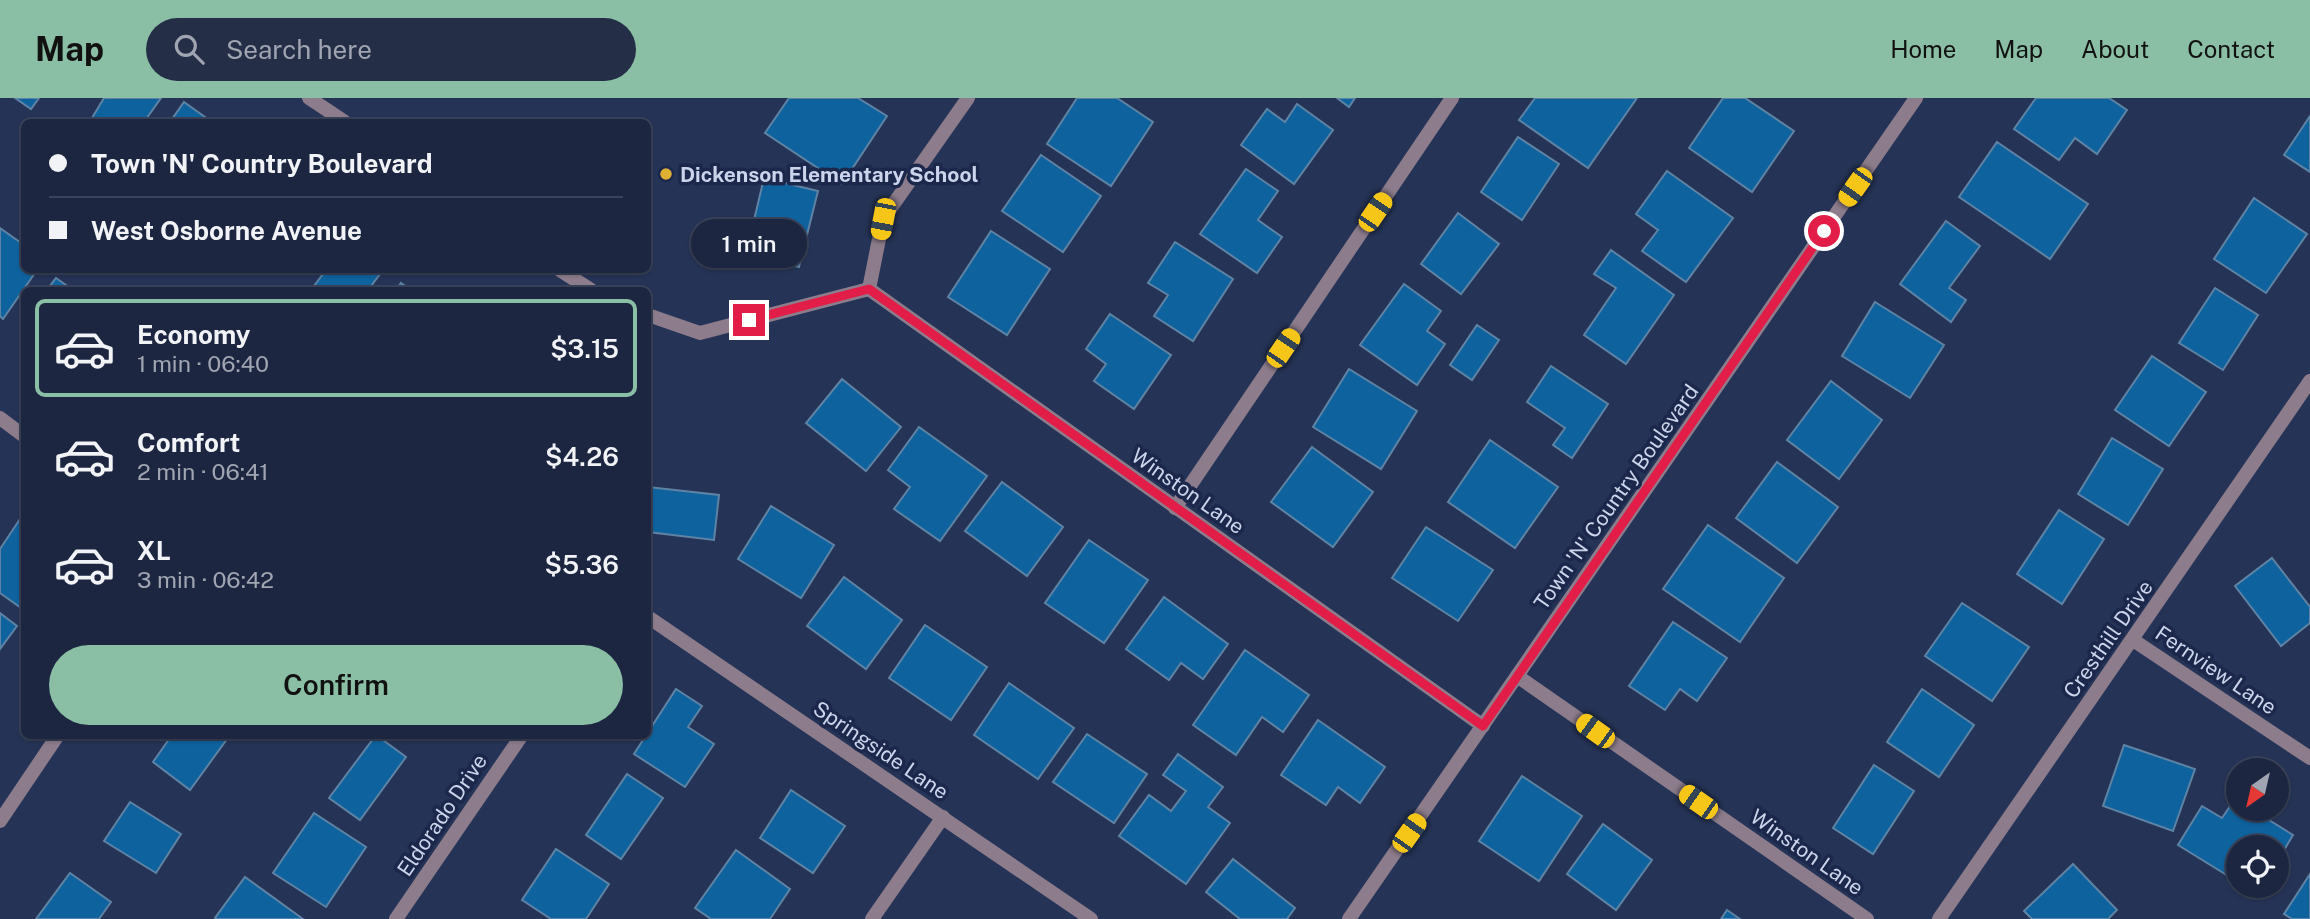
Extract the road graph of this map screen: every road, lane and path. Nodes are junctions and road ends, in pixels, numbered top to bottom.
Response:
1 (309, 98) edge
2 (968, 98) edge
3 (1452, 98) edge
4 (1916, 98) edge
5 (340, 119) edge
6 (564, 273) edge
7 (586, 287) edge
8 (869, 289) junction
9 (651, 316) edge
10 (2310, 381) edge
11 (0, 418) edge
12 (21, 434) edge
13 (1175, 508) junction
14 (651, 619) edge
15 (2133, 640) junction
16 (1517, 676) junction
17 (1483, 726) junction
18 (55, 739) edge
19 (519, 739) edge
20 (2310, 758) edge
21 (943, 817) junction
22 (0, 821) edge
23 (396, 919) edge
24 (872, 919) edge
25 (1091, 919) edge
26 (1349, 919) edge
27 (1867, 919) edge
28 (1939, 919) edge

1 - 5 street
2 - 8 street
3 - 13 street
4 - 16 street, Town 'N' Country Boulevard
6 - 7 street
8 - 9 street
8 - 13 street, Winston Lane
10 - 15 street, Cresthill Drive
11 - 12 street
13 - 17 street, Winston Lane
14 - 21 street, Springside Lane
15 - 20 street, Fernview Lane
15 - 28 street, Cresthill Drive
16 - 17 street, Town 'N' Country Boulevard
16 - 27 street, Winston Lane
17 - 26 street, Town 'N' Country Boulevard
18 - 22 street
19 - 23 street, Eldorado Drive
21 - 24 street
21 - 25 street, Springside Lane

